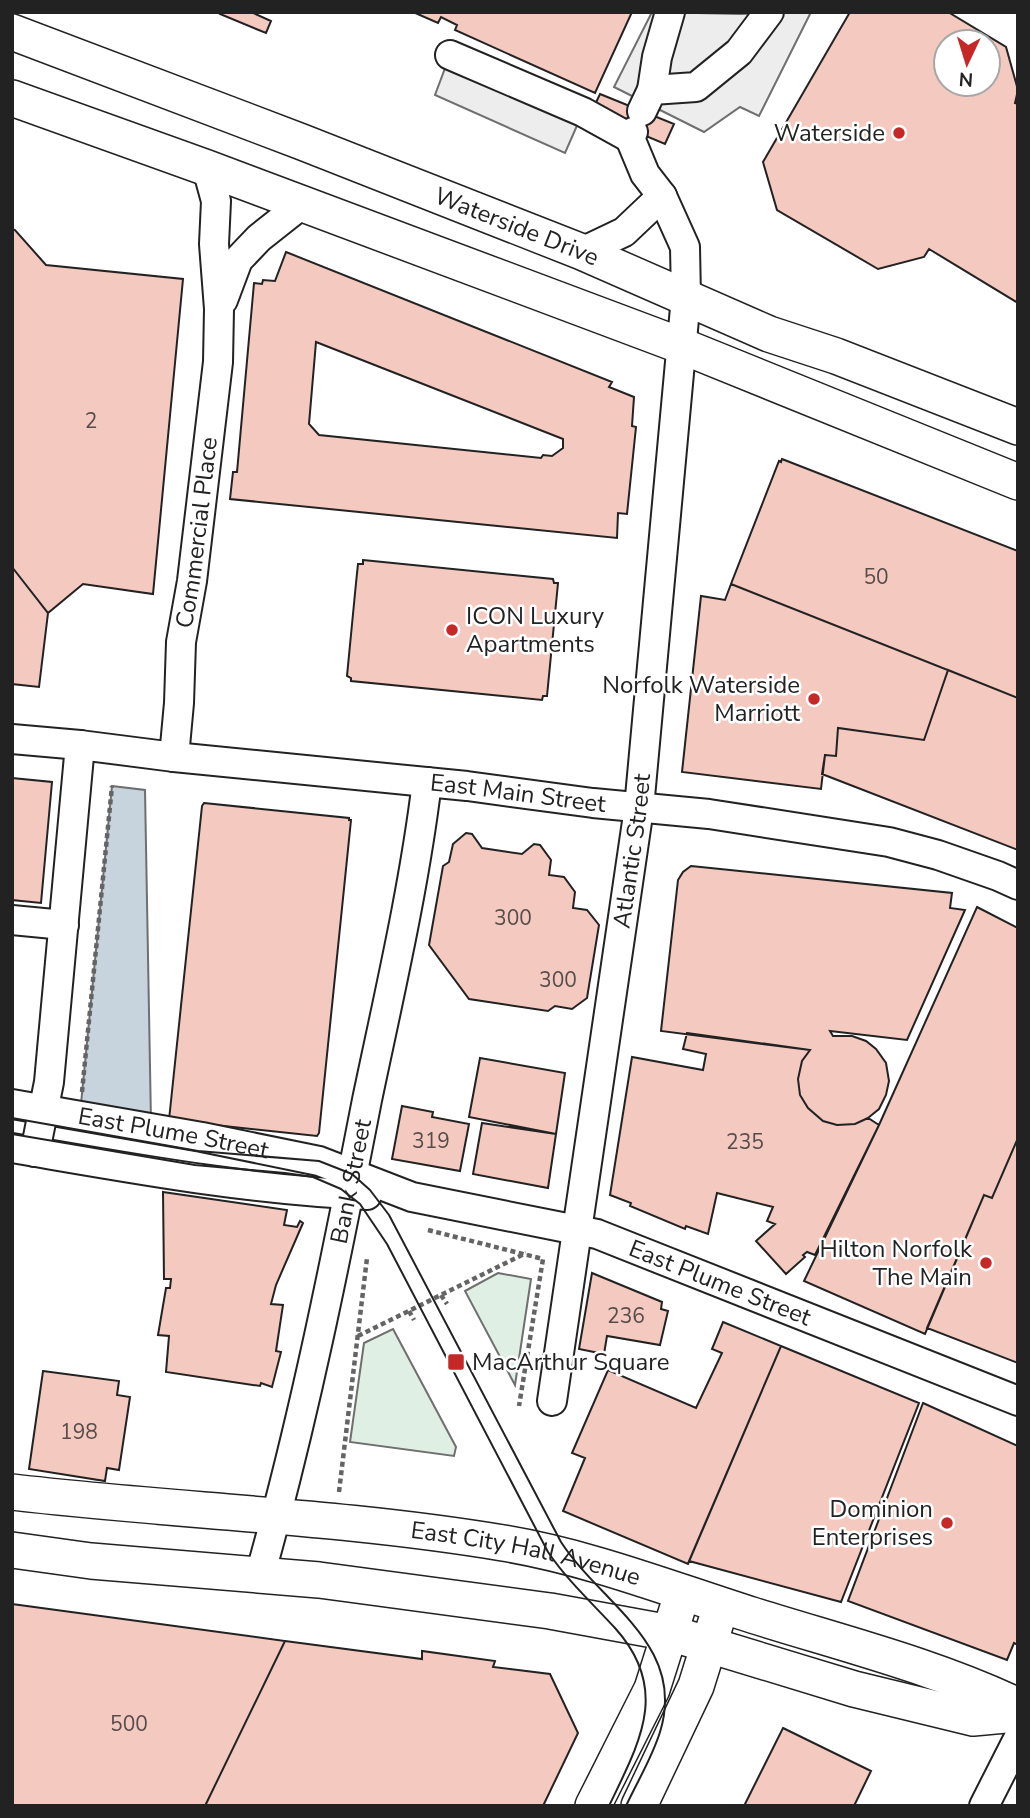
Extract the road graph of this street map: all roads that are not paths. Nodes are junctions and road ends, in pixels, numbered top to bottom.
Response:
1 (670, 12) edge
2 (769, 12) edge
3 (12, 32) edge
4 (450, 55) dead end
5 (12, 98) edge
6 (639, 118) junction
7 (207, 168) junction
8 (663, 196) junction
9 (302, 204) junction
10 (582, 252) junction
11 (686, 297) junction
12 (219, 309) junction
13 (682, 346) junction
14 (1018, 427) edge
15 (1018, 482) edge
16 (12, 739) edge
17 (80, 745) junction
18 (174, 757) junction
19 (427, 782) junction
20 (639, 808) junction
21 (1018, 886) edge
22 (12, 920) edge
23 (64, 925) junction
24 (12, 1104) edge
25 (45, 1109) junction
26 (24, 1150) edge
27 (350, 1184) junction
28 (577, 1229) junction
29 (552, 1401) dead end
30 (1018, 1401) edge
31 (12, 1492) edge
32 (277, 1517) junction
33 (12, 1550) edge
34 (260, 1576) junction
35 (683, 1592) junction
36 (721, 1605) junction
37 (670, 1633) junction
38 (710, 1643) junction
39 (1018, 1706) edge
40 (1018, 1714) edge
41 (1018, 1739) edge
42 (593, 1806) edge
43 (639, 1806) edge
44 (984, 1806) edge

1 - 6 street
2 - 6 street
3 - 10 main road, Waterside Drive
4 - 6 street
5 - 7 main road
6 - 8 street, Atlantic Street
7 - 9 main road
7 - 12 street, Commercial Place
8 - 10 street
8 - 11 street, Atlantic Street
9 - 12 street, Commercial Place
9 - 13 main road
10 - 11 main road, Waterside Drive
11 - 13 street, Atlantic Street
11 - 14 main road, Waterside Drive
12 - 18 street, Commercial Place
13 - 15 main road
13 - 20 street, Atlantic Street
16 - 17 street, East Main Street
17 - 18 street, East Main Street
17 - 23 street
18 - 19 street, East Main Street
19 - 20 street, East Main Street
19 - 27 street, Bank Street
20 - 21 street, East Main Street
20 - 28 street, Atlantic Street
22 - 23 street
23 - 25 street
24 - 25 street, East Plume Street
25 - 26 street
25 - 27 street, East Plume Street
26 - 27 street, East Plume Street
27 - 28 street, East Plume Street
27 - 32 street, Bank Street
28 - 29 street, Atlantic Street
28 - 30 street, East Plume Street
31 - 32 main road, East City Hall Avenue
32 - 34 street, Bank Street
32 - 35 main road, East City Hall Avenue
33 - 34 main road, East City Hall Avenue
34 - 37 main road, East City Hall Avenue
35 - 36 main road, East City Hall Avenue
35 - 37 main road
36 - 38 main road
36 - 39 main road, East City Hall Avenue
37 - 38 main road, East City Hall Avenue
37 - 42 main road
38 - 40 main road, East City Hall Avenue
38 - 43 main road
41 - 44 street

